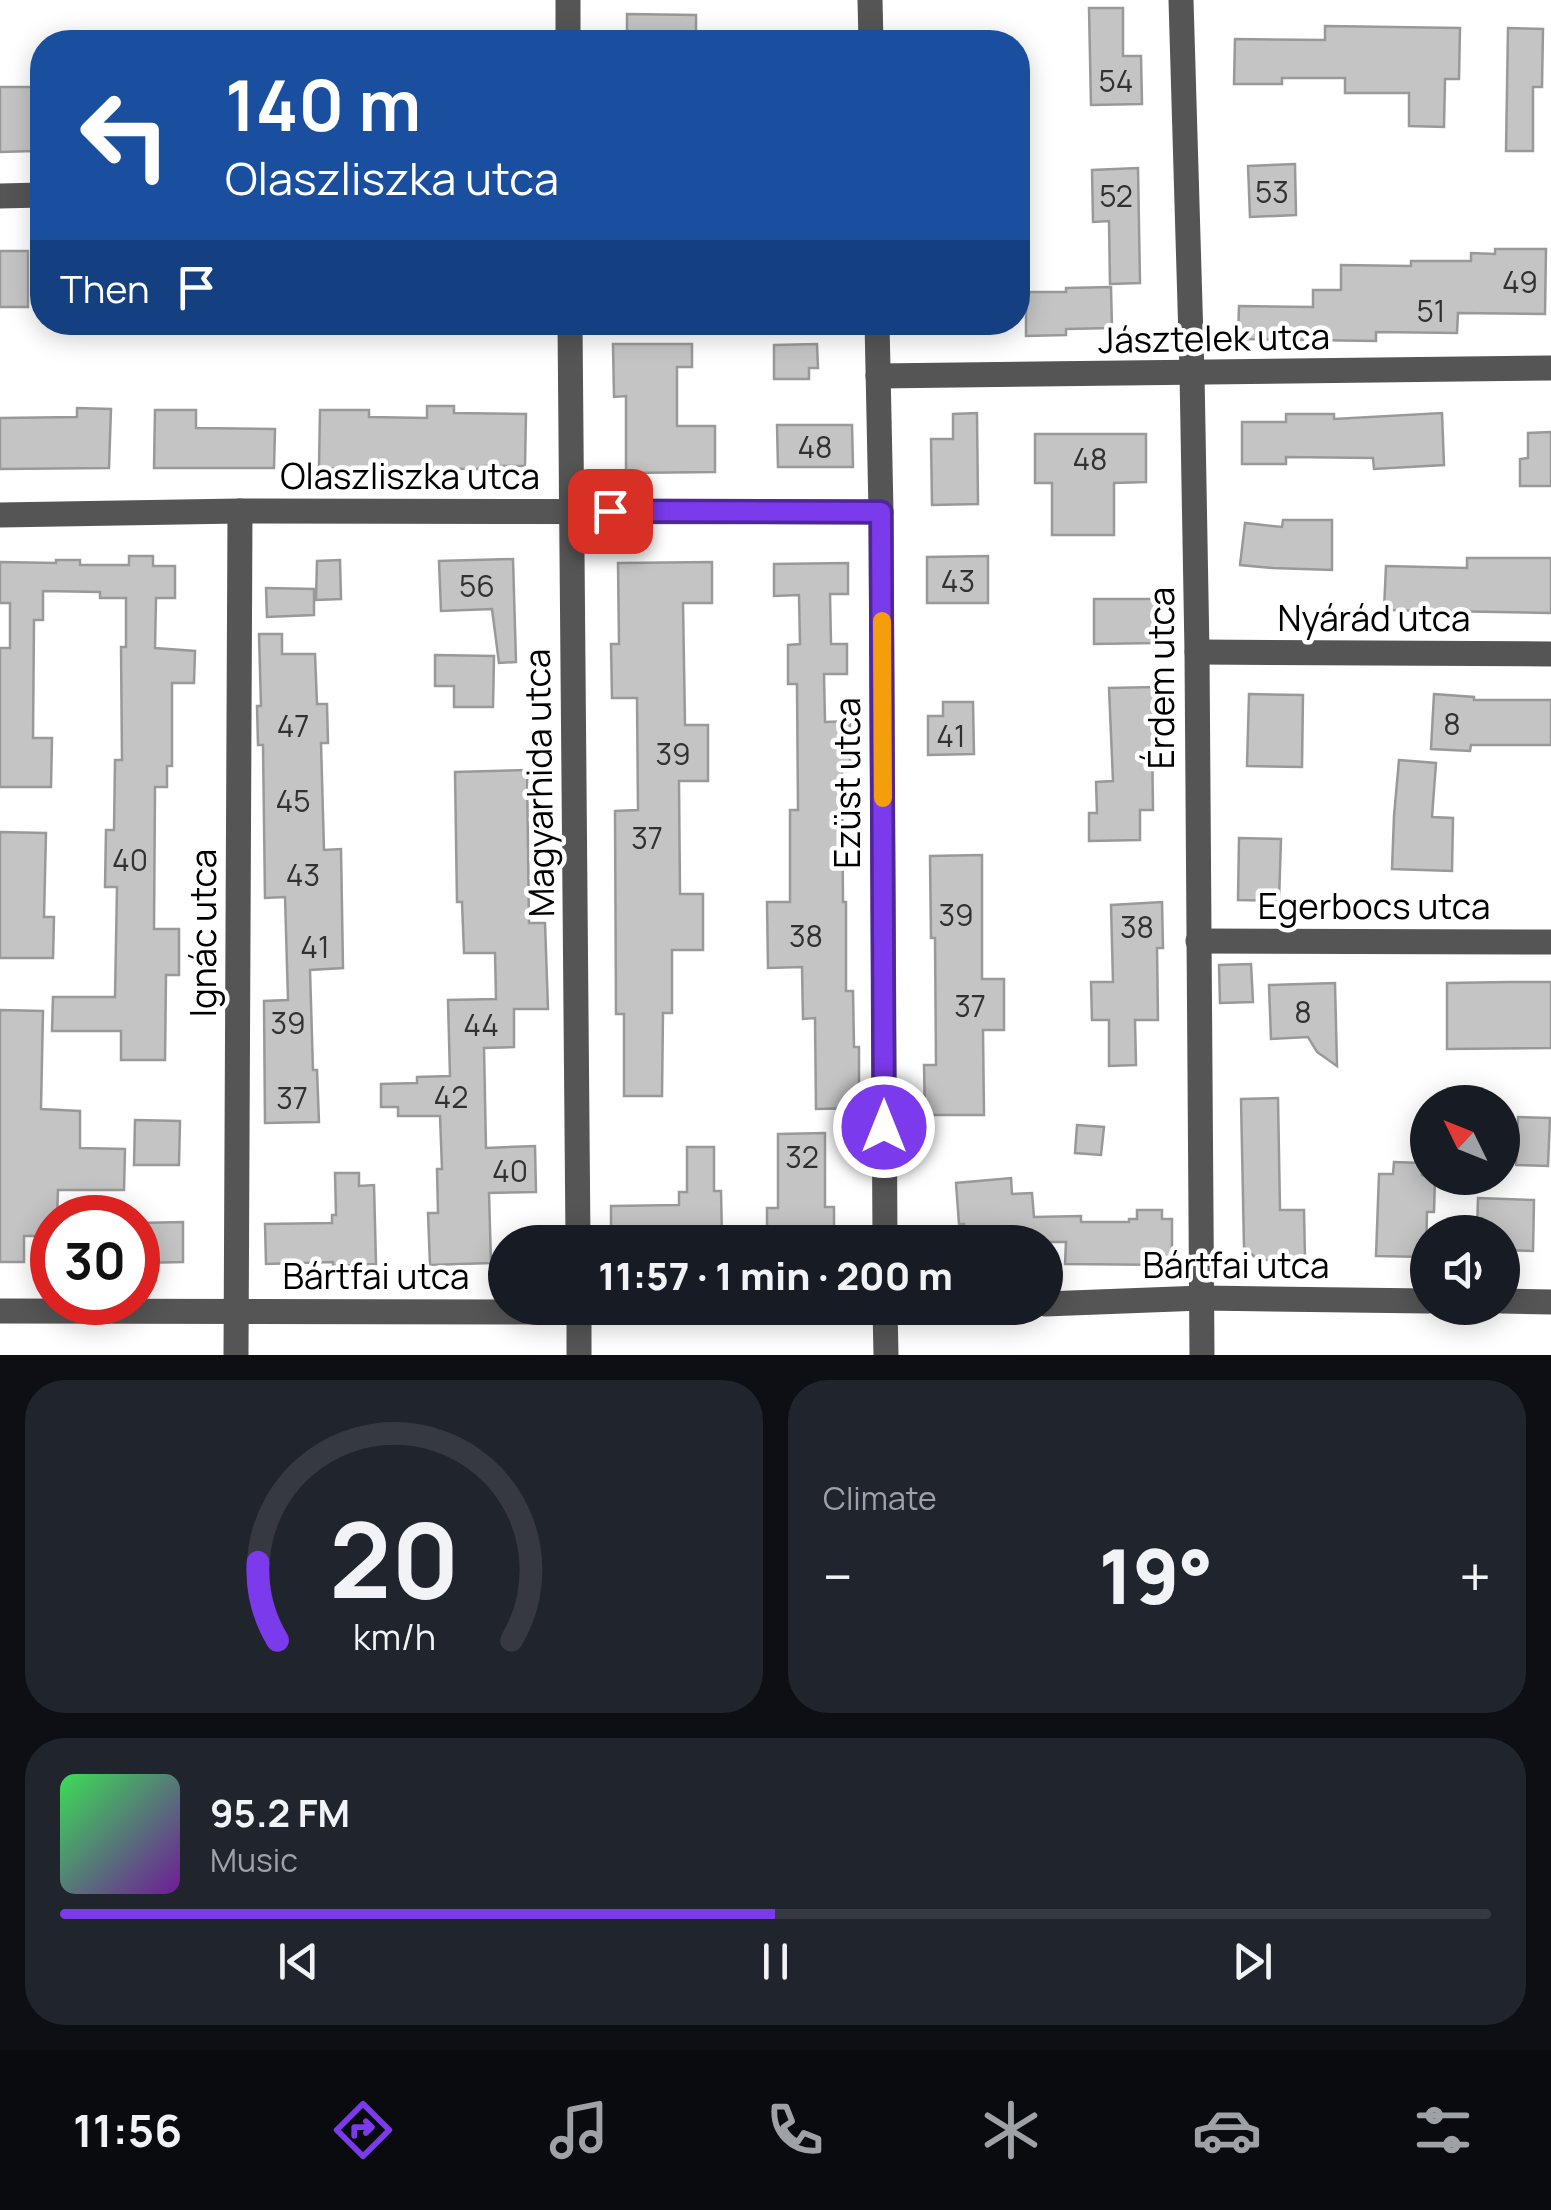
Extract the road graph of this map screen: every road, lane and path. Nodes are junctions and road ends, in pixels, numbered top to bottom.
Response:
1 (568, 0) edge
2 (870, 0) edge
3 (1181, 0) edge
4 (568, 30) edge
5 (871, 30) edge
6 (30, 195) edge
7 (0, 196) edge
8 (570, 335) edge
9 (877, 335) edge
10 (1551, 368) edge
11 (1192, 373) junction
12 (878, 376) junction
13 (240, 511) junction
14 (572, 511) junction
15 (881, 512) junction
16 (0, 516) edge
17 (1197, 652) junction
18 (1551, 654) edge
19 (1198, 940) junction
20 (1551, 942) edge
21 (578, 1225) edge
22 (885, 1225) edge
23 (1202, 1298) junction
24 (1410, 1300) edge
25 (1520, 1302) edge
26 (1551, 1302) edge
27 (1063, 1303) edge
28 (488, 1310) edge
29 (0, 1311) edge
30 (236, 1311) junction
31 (579, 1325) edge
32 (885, 1325) edge
33 (236, 1355) edge
34 (579, 1355) edge
35 (886, 1355) edge
36 (1202, 1355) edge

1 - 4 street
2 - 5 street
3 - 11 street, Érdem utca
6 - 7 street
8 - 14 street, Magyarhida utca
9 - 12 street, Ezüst utca
10 - 11 street, Jásztelek utca
11 - 12 street, Jásztelek utca
11 - 17 street, Érdem utca
12 - 15 street, Ezüst utca
13 - 14 street, Olaszliszka utca
13 - 16 street, Olaszliszka utca
13 - 30 street, Ignác utca
14 - 15 street, Olaszliszka utca
14 - 21 street, Magyarhida utca
15 - 22 street, Ezüst utca
17 - 18 street, Nyárád utca
17 - 19 street, Érdem utca
19 - 20 street, Egerbocs utca
19 - 23 street, Érdem utca
23 - 24 street, Bártfai utca
23 - 27 street, Bártfai utca
23 - 36 street, Érdem utca
25 - 26 street
28 - 30 street, Bártfai utca
29 - 30 street, Bártfai utca
30 - 33 street, Ignác utca
31 - 34 street
32 - 35 street

